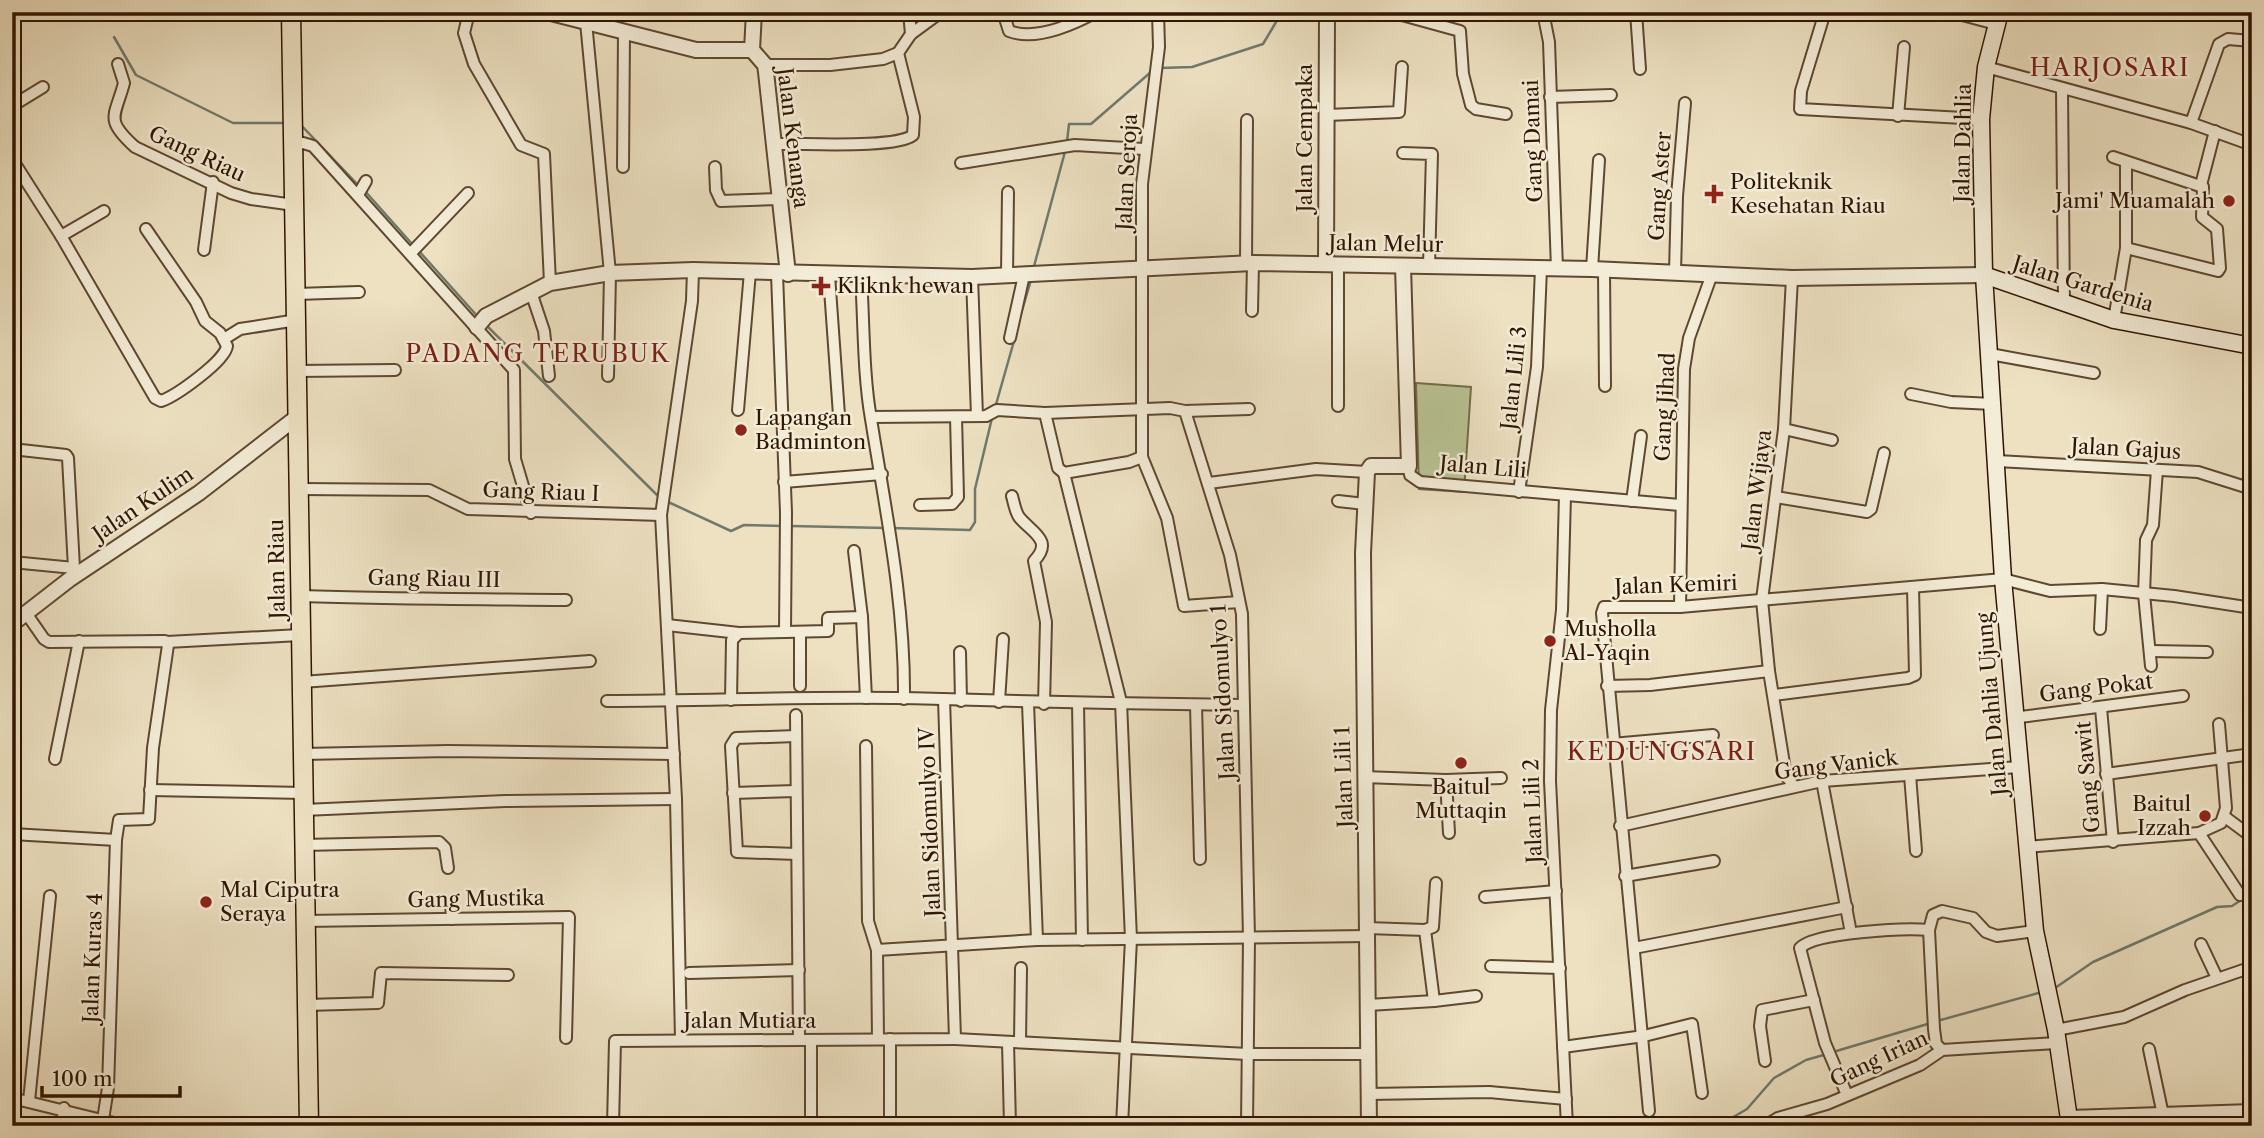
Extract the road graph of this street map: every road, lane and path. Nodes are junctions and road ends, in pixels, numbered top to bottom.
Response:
1 (291, 12) edge
2 (469, 12) edge
3 (547, 12) edge
4 (754, 12) edge
5 (909, 12) edge
6 (941, 12) edge
7 (1003, 12) edge
8 (1158, 12) edge
9 (1391, 12) edge
10 (1543, 12) edge
11 (1636, 12) edge
12 (1825, 12) edge
13 (1951, 12) edge
14 (1092, 13) edge
15 (1325, 13) edge
16 (1411, 15) edge
17 (930, 16) edge
18 (1998, 18) edge
19 (591, 19) edge
20 (624, 32) junction
21 (911, 34) junction
22 (2252, 41) edge
23 (1904, 47) dead end
24 (752, 50) junction
25 (899, 50) junction
26 (118, 64) dead end
27 (765, 65) junction
28 (1402, 67) dead end
29 (1986, 67) junction
30 (1640, 69) dead end
31 (43, 87) dead end
32 (2062, 90) junction
33 (1611, 95) dead end
34 (1550, 97) junction
35 (1685, 103) dead end
36 (12, 106) edge
37 (1506, 114) dead end
38 (1326, 115) junction
39 (1898, 116) junction
40 (1981, 119) junction
41 (1247, 120) dead end
42 (2191, 123) junction
43 (293, 128) junction
44 (2215, 131) junction
45 (775, 144) junction
46 (2252, 145) edge
47 (1144, 149) junction
48 (1403, 153) dead end
49 (2113, 157) dead end
50 (12, 159) edge
51 (1599, 160) dead end
52 (961, 163) dead end
53 (2126, 163) junction
54 (623, 167) dead end
55 (715, 167) dead end
56 (213, 182) junction
57 (2201, 185) junction
58 (1008, 192) dead end
59 (468, 193) dead end
60 (780, 199) junction
61 (294, 205) junction
62 (104, 211) dead end
63 (146, 229) dead end
64 (61, 236) junction
65 (2126, 248) junction
66 (204, 250) dead end
67 (413, 251) junction
68 (1250, 263) junction
69 (1332, 264) junction
70 (1404, 266) junction
71 (1429, 266) junction
72 (1541, 268) junction
73 (1557, 268) junction
74 (693, 270) junction
75 (1598, 270) junction
76 (1142, 271) junction
77 (750, 272) junction
78 (1675, 272) junction
79 (610, 273) junction
80 (782, 274) junction
81 (1712, 274) junction
82 (829, 275) junction
83 (1031, 275) junction
84 (1984, 275) junction
85 (861, 276) junction
86 (1007, 276) junction
87 (972, 277) junction
88 (1791, 278) junction
89 (550, 283) junction
90 (359, 292) dead end
91 (531, 292) junction
92 (296, 293) junction
93 (2064, 303) junction
94 (1252, 311) dead end
95 (297, 320) junction
96 (2114, 320) junction
97 (481, 322) junction
98 (1010, 338) dead end
99 (224, 339) junction
100 (2252, 346) edge
101 (1990, 354) junction
102 (395, 370) dead end
103 (297, 371) junction
104 (2094, 373) dead end
105 (549, 376) dead end
106 (608, 376) dead end
107 (1605, 386) dead end
108 (1911, 394) dead end
109 (1993, 404) junction
110 (1338, 406) dead end
111 (1249, 409) dead end
112 (738, 410) dead end
113 (1185, 411) junction
114 (1141, 412) junction
115 (1045, 413) junction
116 (839, 415) dead end
117 (981, 416) junction
118 (297, 417) junction
119 (870, 417) junction
120 (957, 417) junction
121 (1784, 429) junction
122 (1641, 436) dead end
123 (1832, 440) dead end
124 (12, 449) edge
125 (1884, 453) dead end
126 (1142, 457) junction
127 (1997, 461) junction
128 (1409, 466) junction
129 (2157, 470) junction
130 (1367, 472) junction
131 (1064, 473) junction
132 (882, 474) junction
133 (784, 482) junction
134 (1209, 483) junction
135 (299, 489) junction
136 (2252, 489) edge
137 (1519, 492) junction
138 (1565, 495) junction
139 (1012, 496) dead end
140 (1776, 497) junction
141 (1338, 501) dead end
142 (1632, 501) junction
143 (1365, 504) junction
144 (920, 505) dead end
145 (1680, 505) junction
146 (661, 510) junction
147 (531, 513) junction
148 (853, 551) dead end
149 (12, 562) edge
150 (72, 573) junction
151 (2003, 579) junction
152 (1913, 587) junction
153 (2102, 589) junction
154 (2144, 593) junction
155 (301, 596) junction
156 (566, 600) dead end
157 (1762, 600) junction
158 (1239, 602) junction
159 (1680, 607) junction
160 (2252, 608) edge
161 (26, 614) junction
162 (862, 617) junction
163 (12, 624) edge
164 (667, 625) junction
165 (2100, 629) dead end
166 (785, 632) junction
167 (800, 632) junction
168 (739, 633) junction
169 (300, 635) junction
170 (1003, 639) dead end
171 (79, 641) junction
172 (167, 642) junction
173 (2151, 651) junction
174 (960, 652) dead end
175 (2207, 652) dead end
176 (590, 661) dead end
177 (2151, 666) dead end
178 (1769, 671) junction
179 (302, 682) junction
180 (800, 686) dead end
181 (1607, 686) junction
182 (1773, 695) junction
183 (2183, 696) dead end
184 (866, 698) junction
185 (904, 699) junction
186 (944, 699) junction
187 (731, 700) junction
188 (607, 701) dead end
189 (672, 701) junction
190 (961, 701) junction
191 (999, 702) junction
192 (1121, 702) junction
193 (1028, 703) junction
194 (1044, 704) junction
195 (1078, 704) junction
196 (1196, 705) junction
197 (1244, 705) junction
198 (2101, 708) junction
199 (796, 715) dead end
200 (2013, 718) junction
201 (2219, 724) dead end
202 (1713, 735) dead end
203 (796, 736) junction
204 (1612, 744) junction
205 (866, 746) dead end
206 (303, 754) junction
207 (674, 754) junction
208 (2252, 754) edge
209 (55, 759) dead end
210 (2220, 760) junction
211 (2019, 767) junction
212 (2106, 774) junction
213 (1910, 775) junction
214 (1364, 777) junction
215 (1501, 778) dead end
216 (1446, 780) junction
217 (1822, 781) junction
218 (1794, 786) junction
219 (150, 790) junction
220 (796, 791) junction
221 (733, 793) junction
222 (676, 799) junction
223 (304, 802) junction
224 (2225, 817) junction
225 (1620, 826) junction
226 (2199, 833) junction
227 (12, 834) edge
228 (1449, 834) dead end
229 (2252, 837) edge
230 (116, 840) junction
231 (2113, 842) junction
232 (303, 845) junction
233 (2027, 847) junction
234 (1916, 851) dead end
235 (797, 854) junction
236 (1200, 859) dead end
237 (1714, 861) dead end
238 (448, 868) dead end
239 (1625, 876) junction
240 (1436, 883) dead end
241 (1556, 891) junction
242 (2240, 895) dead end
243 (50, 896) dead end
244 (1485, 897) dead end
245 (451, 902) dead end
246 (1847, 907) junction
247 (452, 919) junction
248 (304, 921) junction
249 (1425, 930) junction
250 (1929, 930) junction
251 (2035, 931) junction
252 (1368, 932) junction
253 (1851, 933) junction
254 (1249, 938) junction
255 (1131, 939) junction
256 (1037, 940) junction
257 (1082, 940) junction
258 (954, 944) junction
259 (2200, 944) dead end
260 (1634, 948) junction
261 (877, 950) junction
262 (1491, 967) dead end
263 (1021, 968) dead end
264 (1560, 968) junction
265 (2250, 968) edge
266 (799, 971) junction
267 (689, 973) dead end
268 (508, 975) dead end
269 (2217, 978) junction
270 (2252, 983) edge
271 (1476, 996) dead end
272 (1814, 1000) junction
273 (1434, 1001) junction
274 (306, 1005) junction
275 (1368, 1005) junction
276 (1644, 1036) junction
277 (2056, 1037) junction
278 (566, 1038) dead end
279 (884, 1039) junction
280 (955, 1039) junction
281 (681, 1040) junction
282 (799, 1040) junction
283 (811, 1041) junction
284 (1014, 1042) junction
285 (1125, 1045) junction
286 (1563, 1046) junction
287 (2149, 1049) dead end
288 (1942, 1050) junction
289 (1248, 1054) junction
290 (1368, 1054) junction
291 (1765, 1061) dead end
292 (1702, 1093) dead end
293 (1369, 1094) junction
294 (1847, 1095) junction
295 (12, 1098) edge
296 (1566, 1098) junction
297 (29, 1101) junction
298 (64, 1108) junction
299 (1649, 1111) dead end
300 (2252, 1112) edge
301 (2163, 1115) junction
302 (102, 1122) edge
303 (2070, 1122) edge
304 (612, 1125) edge
305 (642, 1125) edge
306 (697, 1125) edge
307 (62, 1126) edge
308 (126, 1126) edge
309 (309, 1126) edge
310 (531, 1126) edge
311 (753, 1126) edge
312 (810, 1126) edge
313 (890, 1126) edge
314 (1010, 1126) edge
315 (1122, 1126) edge
316 (1247, 1126) edge
317 (1369, 1126) edge
318 (1567, 1126) edge
319 (1765, 1126) edge

1 - 43 main road, Jalan Riau
2 - 89 street
3 - 19 street
4 - 24 street, Jalan Kenanga
5 - 21 street
6 - 17 street
7 - 14 street
8 - 47 street, Jalan Seroja
9 - 16 street
10 - 34 street, Gang Damai
11 - 30 street
12 - 39 street
13 - 18 street
15 - 38 street, Jalan Cempaka
16 - 37 street
17 - 21 street
18 - 29 main road, Jalan Dahlia
19 - 20 street
19 - 79 street
20 - 24 street
20 - 54 street
21 - 25 street
22 - 42 street
23 - 39 street
24 - 27 street, Jalan Kenanga
25 - 27 street
25 - 45 street
26 - 56 street, Gang Riau
27 - 45 street, Jalan Kenanga
28 - 38 street
29 - 32 street
29 - 40 main road, Jalan Dahlia
31 - 36 street
32 - 42 street
32 - 93 street
33 - 34 street
34 - 73 street, Gang Damai
35 - 78 street, Gang Aster
38 - 69 street, Jalan Cempaka
39 - 40 street
40 - 84 main road, Jalan Dahlia
41 - 68 street
42 - 44 street
43 - 61 main road, Jalan Riau
43 - 67 street
44 - 46 street
44 - 57 street
45 - 60 street, Jalan Kenanga
47 - 52 street
47 - 76 street, Jalan Seroja
48 - 71 street
49 - 53 street
50 - 64 street
51 - 75 street
53 - 57 street
53 - 65 street
55 - 60 street
56 - 61 street, Gang Riau
56 - 66 street
57 - 65 street
58 - 86 street
59 - 67 street
60 - 80 street, Jalan Kenanga
61 - 92 main road, Jalan Riau
62 - 64 street
63 - 99 street
64 - 99 street
65 - 96 street
67 - 97 street
68 - 69 street, Jalan Melur
68 - 76 street, Jalan Melur
68 - 94 street
69 - 70 street, Jalan Melur
69 - 110 street
70 - 71 street, Jalan Melur
70 - 128 street, Jalan Lili
71 - 72 street, Jalan Melur
72 - 73 street, Jalan Melur
72 - 137 street, Jalan Lili 3
73 - 75 street, Jalan Melur
74 - 77 street, Jalan Melur
74 - 79 street, Jalan Melur
74 - 146 street
75 - 78 street, Jalan Melur
75 - 107 street
76 - 83 street, Jalan Melur
76 - 114 street, Jalan Seroja
77 - 80 street, Jalan Melur
77 - 112 street
78 - 81 street, Jalan Melur
79 - 89 street, Jalan Melur
79 - 106 street
80 - 82 street, Jalan Melur
80 - 133 street
81 - 88 street, Jalan Melur
81 - 145 street, Gang Jihad
82 - 85 street, Jalan Melur
82 - 116 street
83 - 86 street, Jalan Melur
83 - 98 street
84 - 88 street, Jalan Melur
84 - 93 main road, Jalan Gardenia
84 - 101 main road, Jalan Dahlia Ujung
85 - 87 street, Jalan Melur
85 - 119 street
86 - 87 street, Jalan Melur
87 - 117 street
88 - 121 street, Jalan Wijaya
89 - 91 street, Jalan Melur
90 - 92 street
91 - 97 street, Jalan Melur
91 - 105 street
92 - 95 main road, Jalan Riau
93 - 96 main road, Jalan Gardenia
95 - 99 street
95 - 103 main road, Jalan Riau
96 - 100 main road, Jalan Gardenia
97 - 147 street
101 - 104 street
101 - 109 main road, Jalan Dahlia Ujung
102 - 103 street
103 - 118 main road, Jalan Riau
108 - 109 street
109 - 127 main road, Jalan Dahlia Ujung
111 - 113 street
113 - 114 street
113 - 134 street, Jalan Sidomulyo 1
114 - 115 street
114 - 126 street, Jalan Seroja
115 - 117 street
115 - 131 street
117 - 120 street
118 - 135 main road, Jalan Riau
118 - 150 street, Jalan Kulim
119 - 120 street
119 - 132 street
120 - 144 street
121 - 123 street
121 - 140 street, Jalan Wijaya
122 - 142 street
124 - 150 street
125 - 140 street
126 - 131 street
126 - 158 street
127 - 129 street, Jalan Gajus
127 - 151 main road, Jalan Dahlia Ujung
128 - 130 street
128 - 137 street, Jalan Lili
129 - 136 street, Jalan Gajus
129 - 154 street, Gang Pokat
130 - 134 street
130 - 143 street, Jalan Lili 1
131 - 192 street
132 - 133 street
132 - 185 street
133 - 166 street
134 - 158 street, Jalan Sidomulyo 1
135 - 147 street, Gang Riau I
135 - 155 main road, Jalan Riau
137 - 138 street, Jalan Lili
138 - 142 street, Jalan Lili
138 - 241 street, Jalan Lili 2
139 - 194 street
140 - 157 street, Jalan Wijaya
141 - 143 street
142 - 145 street, Jalan Lili
143 - 214 street, Jalan Lili 1
145 - 159 street, Gang Jihad
146 - 147 street, Gang Riau I
146 - 164 street
148 - 162 street
149 - 150 street
150 - 161 street, Jalan Kulim
151 - 152 street, Jalan Kemiri
151 - 153 street, Jalan Kemiri
151 - 200 main road, Jalan Dahlia Ujung
152 - 157 street, Jalan Kemiri
152 - 182 street
153 - 154 street, Jalan Kemiri
153 - 165 street
154 - 160 street, Jalan Kemiri
154 - 173 street, Gang Pokat
155 - 156 street, Gang Riau III
155 - 169 main road, Jalan Riau
157 - 159 street, Jalan Kemiri
157 - 178 street, Jalan Wijaya
158 - 197 street, Jalan Sidomulyo 1
159 - 181 street, Jalan Kemiri
161 - 163 street, Jalan Kulim
161 - 171 street
162 - 167 street
162 - 184 street
164 - 168 street
164 - 189 street
166 - 167 street
166 - 168 street
167 - 180 street
168 - 187 street
169 - 172 street
169 - 179 main road, Jalan Riau
170 - 191 street
171 - 172 street
171 - 209 street
172 - 219 street
173 - 175 street, Gang Pokat
173 - 177 street, Gang Pokat
174 - 190 street
176 - 179 street
178 - 181 street
178 - 182 street, Jalan Wijaya
179 - 206 main road, Jalan Riau
181 - 204 street, Jalan Kemiri
182 - 218 street, Jalan Wijaya
183 - 198 street, Gang Pokat
184 - 185 street
184 - 187 street
185 - 186 street
186 - 190 street
186 - 258 street, Jalan Sidomulyo IV
187 - 189 street
188 - 189 street
189 - 207 street
190 - 191 street
191 - 193 street
192 - 195 street
192 - 196 street
192 - 255 street
193 - 194 street
193 - 256 street
194 - 195 street
195 - 257 street
196 - 197 street
196 - 236 street
197 - 254 street, Jalan Sidomulyo 1
198 - 200 street, Gang Pokat
198 - 212 street, Gang Sawit
199 - 203 street
200 - 211 main road, Jalan Dahlia Ujung
201 - 210 street
202 - 204 street
203 - 220 street
203 - 221 street
204 - 225 street, Jalan Kemiri
205 - 261 street
206 - 207 street
206 - 223 main road, Jalan Riau
207 - 222 street
208 - 210 street
210 - 212 street
210 - 224 street
211 - 213 street, Gang Vanick
211 - 233 main road, Jalan Dahlia Ujung
212 - 231 street, Gang Sawit
213 - 217 street, Gang Vanick
213 - 234 street
214 - 216 street
214 - 252 street, Jalan Lili 1
215 - 216 street
216 - 228 street
217 - 218 street, Gang Vanick
217 - 246 street
218 - 225 street, Gang Vanick
219 - 223 street
219 - 230 street
220 - 221 street
220 - 235 street
221 - 235 street
222 - 223 street
222 - 281 street
223 - 232 main road, Jalan Riau
224 - 226 street
224 - 229 street
225 - 239 street, Jalan Kemiri
226 - 231 street, Gang Sawit
226 - 242 street
227 - 230 street
230 - 302 street, Jalan Kuras 4
231 - 233 street, Gang Sawit
232 - 238 street
232 - 248 main road, Jalan Riau
233 - 251 main road, Jalan Dahlia Ujung
235 - 266 street
237 - 239 street
239 - 260 street, Jalan Kemiri
240 - 249 street
241 - 244 street
241 - 264 street, Jalan Lili 2
243 - 297 street
245 - 247 street
246 - 253 street
246 - 260 street
247 - 248 street, Gang Mustika
247 - 278 street, Gang Mustika
248 - 274 main road, Jalan Riau
249 - 252 street
249 - 273 street
250 - 251 street
250 - 253 street
250 - 288 street
251 - 277 main road, Jalan Dahlia Ujung
252 - 254 street
252 - 275 street, Jalan Lili 1
253 - 272 street
254 - 255 street
254 - 289 street, Jalan Sidomulyo 1
255 - 257 street
255 - 285 street
256 - 257 street
256 - 258 street
258 - 261 street
258 - 280 street
259 - 269 street
260 - 276 street, Jalan Kemiri
261 - 279 street
262 - 264 street
263 - 284 street
264 - 286 street, Jalan Lili 2
265 - 269 street, Gang Irian
265 - 270 street
266 - 267 street
266 - 282 street
268 - 274 street
269 - 277 street, Gang Irian
271 - 273 street
272 - 291 street
272 - 294 street
273 - 275 street
274 - 309 main road, Jalan Riau
275 - 290 street, Jalan Lili 1
276 - 286 street
276 - 292 street
276 - 299 street, Jalan Kemiri
277 - 288 street, Gang Irian
277 - 303 main road, Jalan Dahlia Ujung
279 - 280 street, Jalan Mutiara
279 - 283 street, Jalan Mutiara
279 - 313 street
280 - 284 street, Jalan Mutiara
281 - 282 street, Jalan Mutiara
281 - 304 street, Jalan Mutiara
282 - 283 street, Jalan Mutiara
283 - 312 street
284 - 285 street, Jalan Mutiara
284 - 314 street
285 - 289 street, Jalan Mutiara
285 - 315 street
286 - 296 street, Jalan Lili 2
287 - 301 street
288 - 294 street, Gang Irian
289 - 290 street, Jalan Mutiara
289 - 316 street, Jalan Sidomulyo 1
290 - 293 street, Jalan Lili 1
293 - 296 street
293 - 317 street, Jalan Lili 1
294 - 319 street, Gang Irian
295 - 297 street
296 - 318 street, Jalan Lili 2
297 - 298 street
298 - 302 street
298 - 307 street
300 - 301 street
301 - 303 street
302 - 308 street
304 - 305 street
304 - 310 street
305 - 306 street
306 - 311 street

